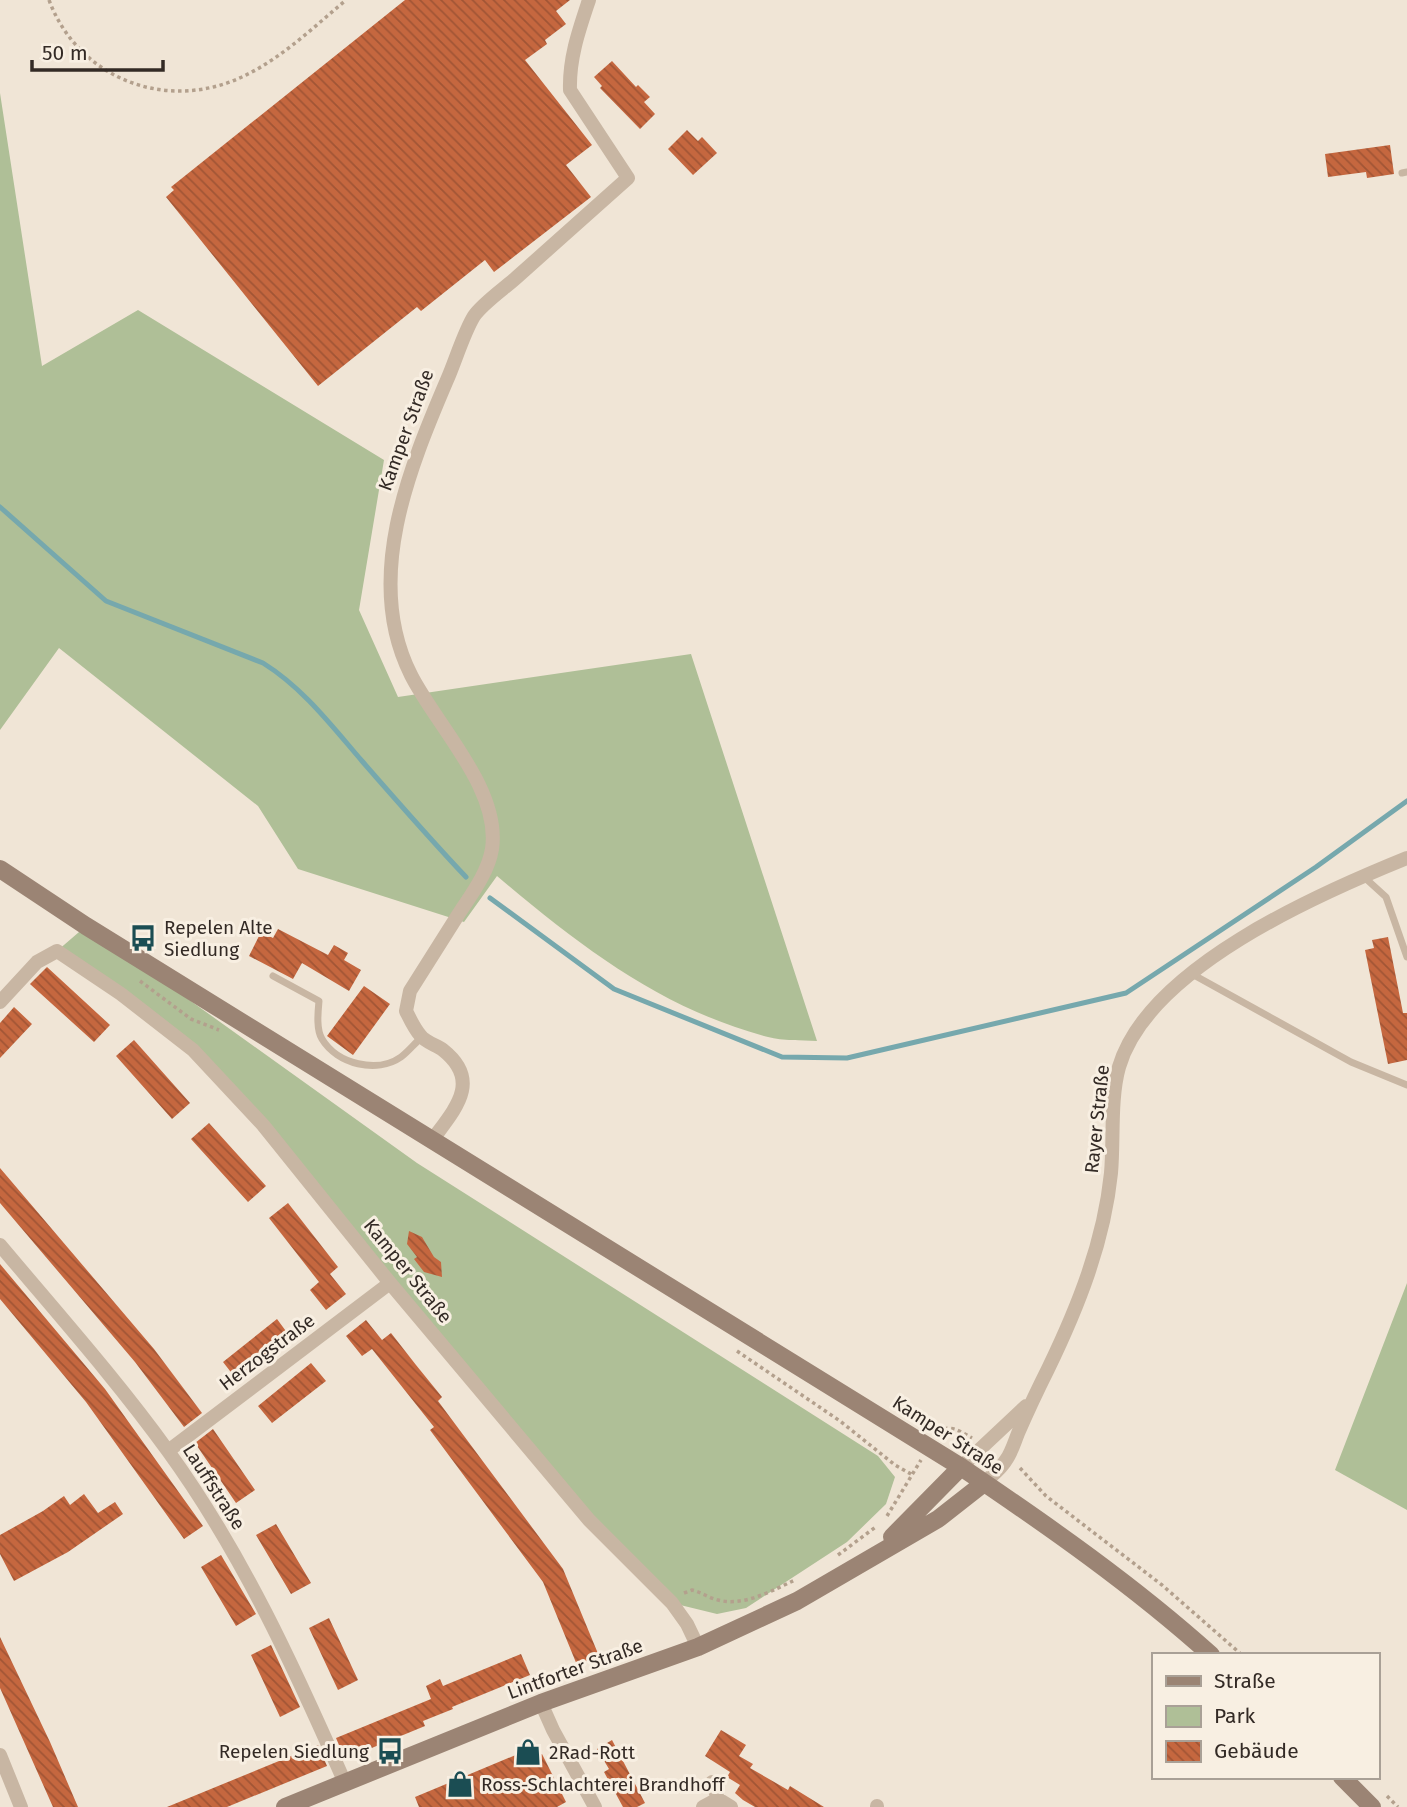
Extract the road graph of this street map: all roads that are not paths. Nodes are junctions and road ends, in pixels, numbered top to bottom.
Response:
1 (589, 0) edge
2 (1407, 858) edge
3 (0, 869) edge
4 (1364, 877) junction
5 (1407, 957) edge
6 (1192, 974) junction
7 (273, 976) dead end
8 (0, 1002) edge
9 (421, 1038) junction
10 (1407, 1085) edge
11 (433, 1139) junction
12 (0, 1245) edge
13 (390, 1283) junction
14 (1032, 1400) junction
15 (168, 1451) junction
16 (961, 1467) junction
17 (984, 1483) junction
18 (873, 1556) junction
19 (698, 1647) junction
20 (1208, 1653) edge
21 (541, 1703) junction
22 (0, 1755) edge
23 (1344, 1779) edge
24 (712, 1782) dead end
25 (345, 1783) junction
26 (724, 1803) edge
27 (22, 1807) edge
28 (285, 1807) edge
29 (595, 1807) edge
30 (703, 1807) edge
31 (1372, 1807) edge

1 - 9 street, Kamper Straße
2 - 4 street, Rayer Straße
3 - 11 main road, Kamper Straße
4 - 5 lane
4 - 6 street, Rayer Straße
6 - 10 lane
6 - 14 street, Rayer Straße
7 - 9 lane
8 - 13 street, Kamper Straße
9 - 11 street
11 - 16 main road, Kamper Straße
12 - 15 street, Lauffstraße
13 - 15 street, Herzogstraße
13 - 19 street, Kamper Straße
14 - 16 street, Rayer Straße
14 - 17 street, Rayer Straße
15 - 25 street, Lauffstraße
16 - 17 main road, Kamper Straße
16 - 18 main road, Lintforter Straße
17 - 18 main road, Lintforter Straße
17 - 20 main road, Kamper Straße
18 - 19 main road, Lintforter Straße
19 - 21 main road, Lintforter Straße
21 - 25 main road, Lintforter Straße
21 - 29 street
22 - 27 street
23 - 31 main road
24 - 26 street
25 - 28 main road, Lintforter Straße
26 - 30 street

